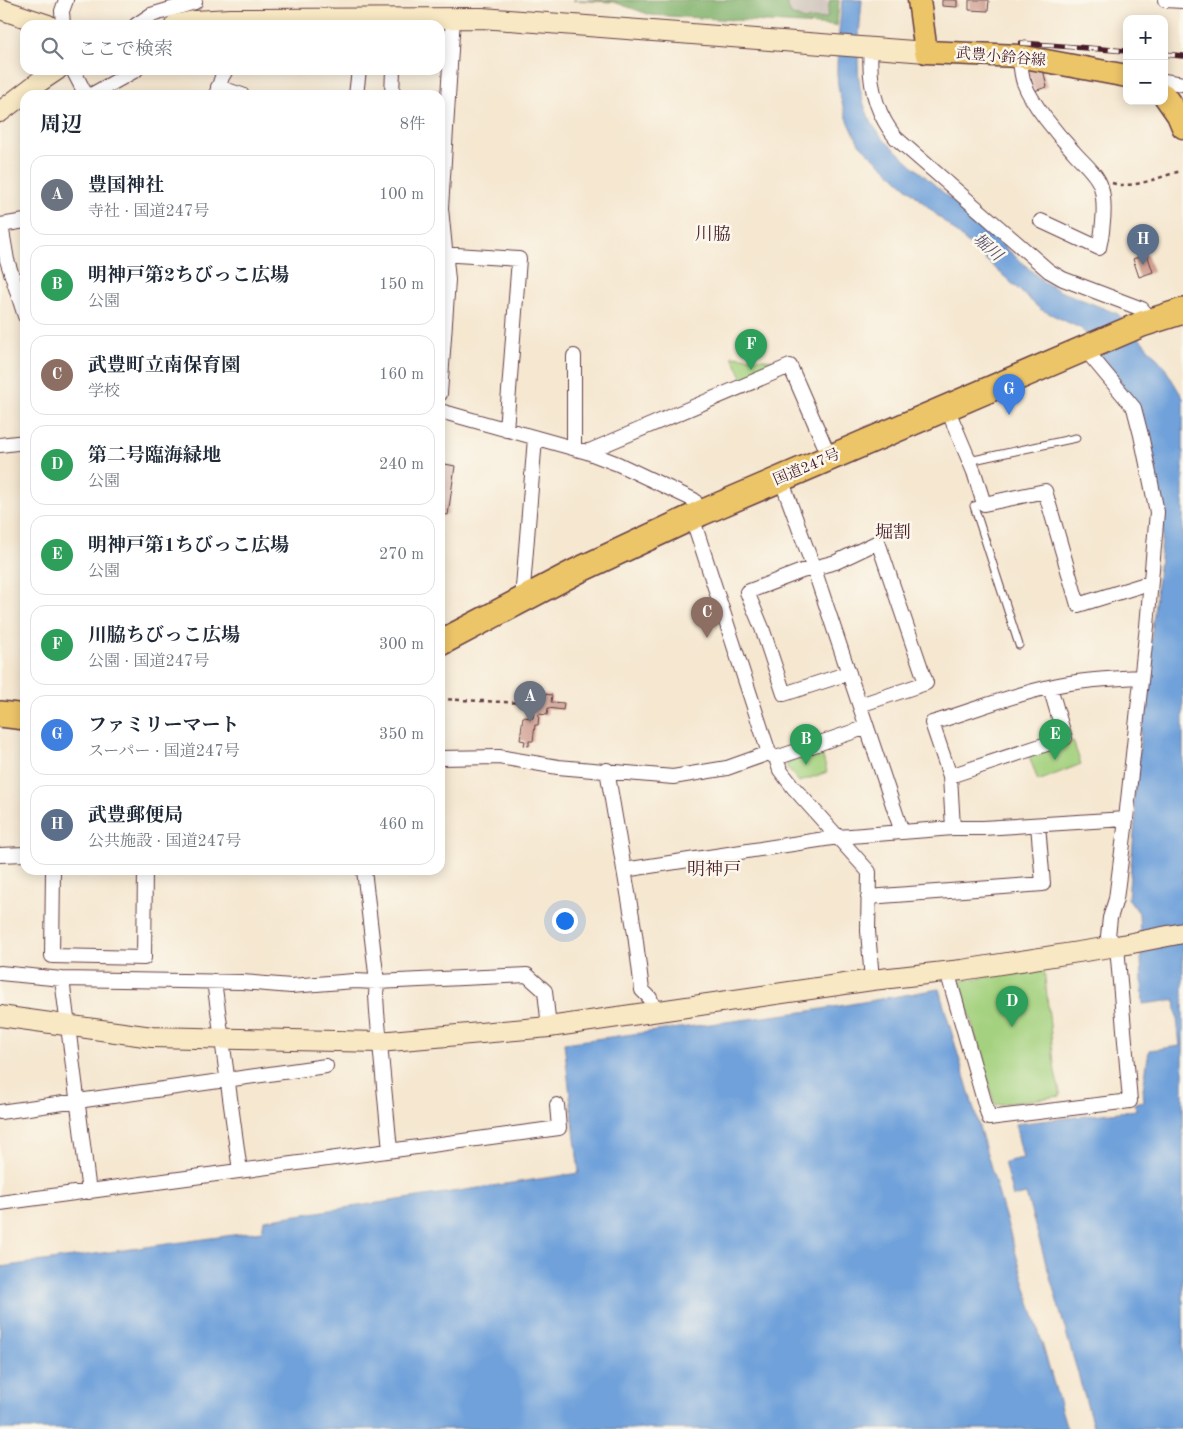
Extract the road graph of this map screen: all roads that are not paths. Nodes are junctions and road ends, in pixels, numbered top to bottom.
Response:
1 (66, 0) edge
2 (919, 0) edge
3 (1165, 0) edge
4 (1183, 1) edge
5 (0, 8) edge
6 (185, 12) edge
7 (453, 18) junction
8 (34, 20) edge
9 (63, 20) edge
10 (144, 20) edge
11 (328, 20) edge
12 (408, 20) edge
13 (871, 48) junction
14 (926, 52) junction
15 (1020, 56) junction
16 (445, 67) edge
17 (49, 75) edge
18 (76, 75) edge
19 (127, 75) edge
20 (223, 75) edge
21 (358, 75) edge
22 (393, 75) edge
23 (445, 75) edge
24 (1123, 75) edge
25 (28, 90) edge
26 (83, 90) edge
27 (100, 90) edge
28 (217, 90) edge
29 (357, 90) edge
30 (392, 90) edge
31 (444, 90) edge
32 (20, 96) edge
33 (0, 112) edge
34 (20, 221) edge
35 (1041, 221) dead end
36 (445, 254) edge
37 (4, 261) edge
38 (445, 264) edge
39 (20, 303) edge
40 (1183, 311) edge
41 (1147, 322) junction
42 (445, 323) edge
43 (1089, 348) junction
44 (574, 356) dead end
45 (947, 408) junction
46 (445, 412) edge
47 (506, 430) junction
48 (535, 438) junction
49 (1076, 438) dead end
50 (20, 443) edge
51 (0, 445) edge
52 (574, 448) junction
53 (588, 452) junction
54 (830, 458) junction
55 (969, 461) junction
56 (780, 479) junction
57 (984, 504) junction
58 (696, 515) junction
59 (814, 569) junction
60 (1149, 582) junction
61 (522, 600) junction
62 (445, 641) edge
63 (1019, 645) dead end
64 (849, 673) junction
65 (1140, 677) junction
66 (1050, 686) junction
67 (860, 704) junction
68 (0, 714) edge
69 (20, 716) edge
70 (867, 727) junction
71 (773, 755) junction
72 (445, 758) edge
73 (607, 770) junction
74 (950, 776) junction
75 (1125, 819) junction
76 (1038, 825) junction
77 (952, 828) junction
78 (902, 832) junction
79 (838, 837) junction
80 (20, 854) edge
81 (0, 855) edge
82 (624, 870) junction
83 (53, 875) edge
84 (145, 875) edge
85 (365, 875) edge
86 (868, 897) junction
87 (1183, 933) edge
88 (1116, 946) junction
89 (947, 972) junction
90 (0, 973) edge
91 (62, 979) junction
92 (872, 980) junction
93 (214, 982) junction
94 (377, 982) junction
95 (655, 1011) junction
96 (0, 1016) edge
97 (67, 1026) junction
98 (549, 1027) junction
99 (223, 1039) junction
100 (380, 1042) junction
101 (326, 1066) dead end
102 (227, 1080) junction
103 (77, 1101) junction
104 (557, 1105) dead end
105 (0, 1112) edge
106 (390, 1150) junction
107 (240, 1171) junction
108 (89, 1192) junction
109 (0, 1203) edge

1 - 9 street
2 - 14 main road
3 - 4 street
5 - 8 street
6 - 10 street
6 - 11 street
7 - 12 street
7 - 13 street
7 - 16 street
13 - 14 street
13 - 41 street
14 - 15 main road, 武豊小鈴谷線
15 - 24 main road, 武豊小鈴谷線
15 - 35 street
17 - 25 street
18 - 26 street
19 - 27 street
20 - 28 street
21 - 29 street
22 - 30 street
23 - 31 street
32 - 33 street
34 - 37 street
36 - 47 street
37 - 39 street
38 - 42 street
40 - 41 highway, 国道247号
41 - 43 highway, 国道247号
43 - 45 highway, 国道247号
43 - 60 street
44 - 52 street
45 - 54 highway, 国道247号
45 - 55 street
46 - 47 street
47 - 48 street
48 - 52 street
48 - 61 street
49 - 55 lane
50 - 51 street
52 - 53 street
53 - 54 street
53 - 58 street
54 - 56 highway, 国道247号
55 - 57 street
56 - 58 highway, 国道247号
56 - 59 street
57 - 60 street
57 - 63 lane
58 - 61 highway, 国道247号
58 - 71 street
59 - 64 street
59 - 64 street
59 - 67 street
60 - 65 street
61 - 62 highway, 国道247号
64 - 67 street
65 - 66 street
65 - 75 street
66 - 74 street
66 - 74 street
67 - 70 street
68 - 69 highway
70 - 71 street
70 - 78 street
71 - 73 street
71 - 79 street
72 - 73 street
73 - 82 street
74 - 77 street
75 - 76 street
75 - 88 street
76 - 77 street
76 - 86 street
77 - 78 street
78 - 79 street
79 - 82 street
79 - 86 street
80 - 81 street
82 - 95 street
83 - 84 street
85 - 94 street
86 - 92 street
87 - 88 street
88 - 89 street
88 - 89 street
89 - 92 street
90 - 91 street
91 - 93 street
91 - 97 street
92 - 95 street
93 - 94 street
93 - 99 street
94 - 98 street
94 - 100 street
95 - 98 street
96 - 97 street
97 - 99 street
97 - 103 street
98 - 100 street
99 - 100 street
99 - 102 street
100 - 106 street
101 - 102 street
102 - 103 street
102 - 107 street
103 - 105 street
103 - 108 street
104 - 106 street
106 - 107 street
107 - 108 street
108 - 109 street

